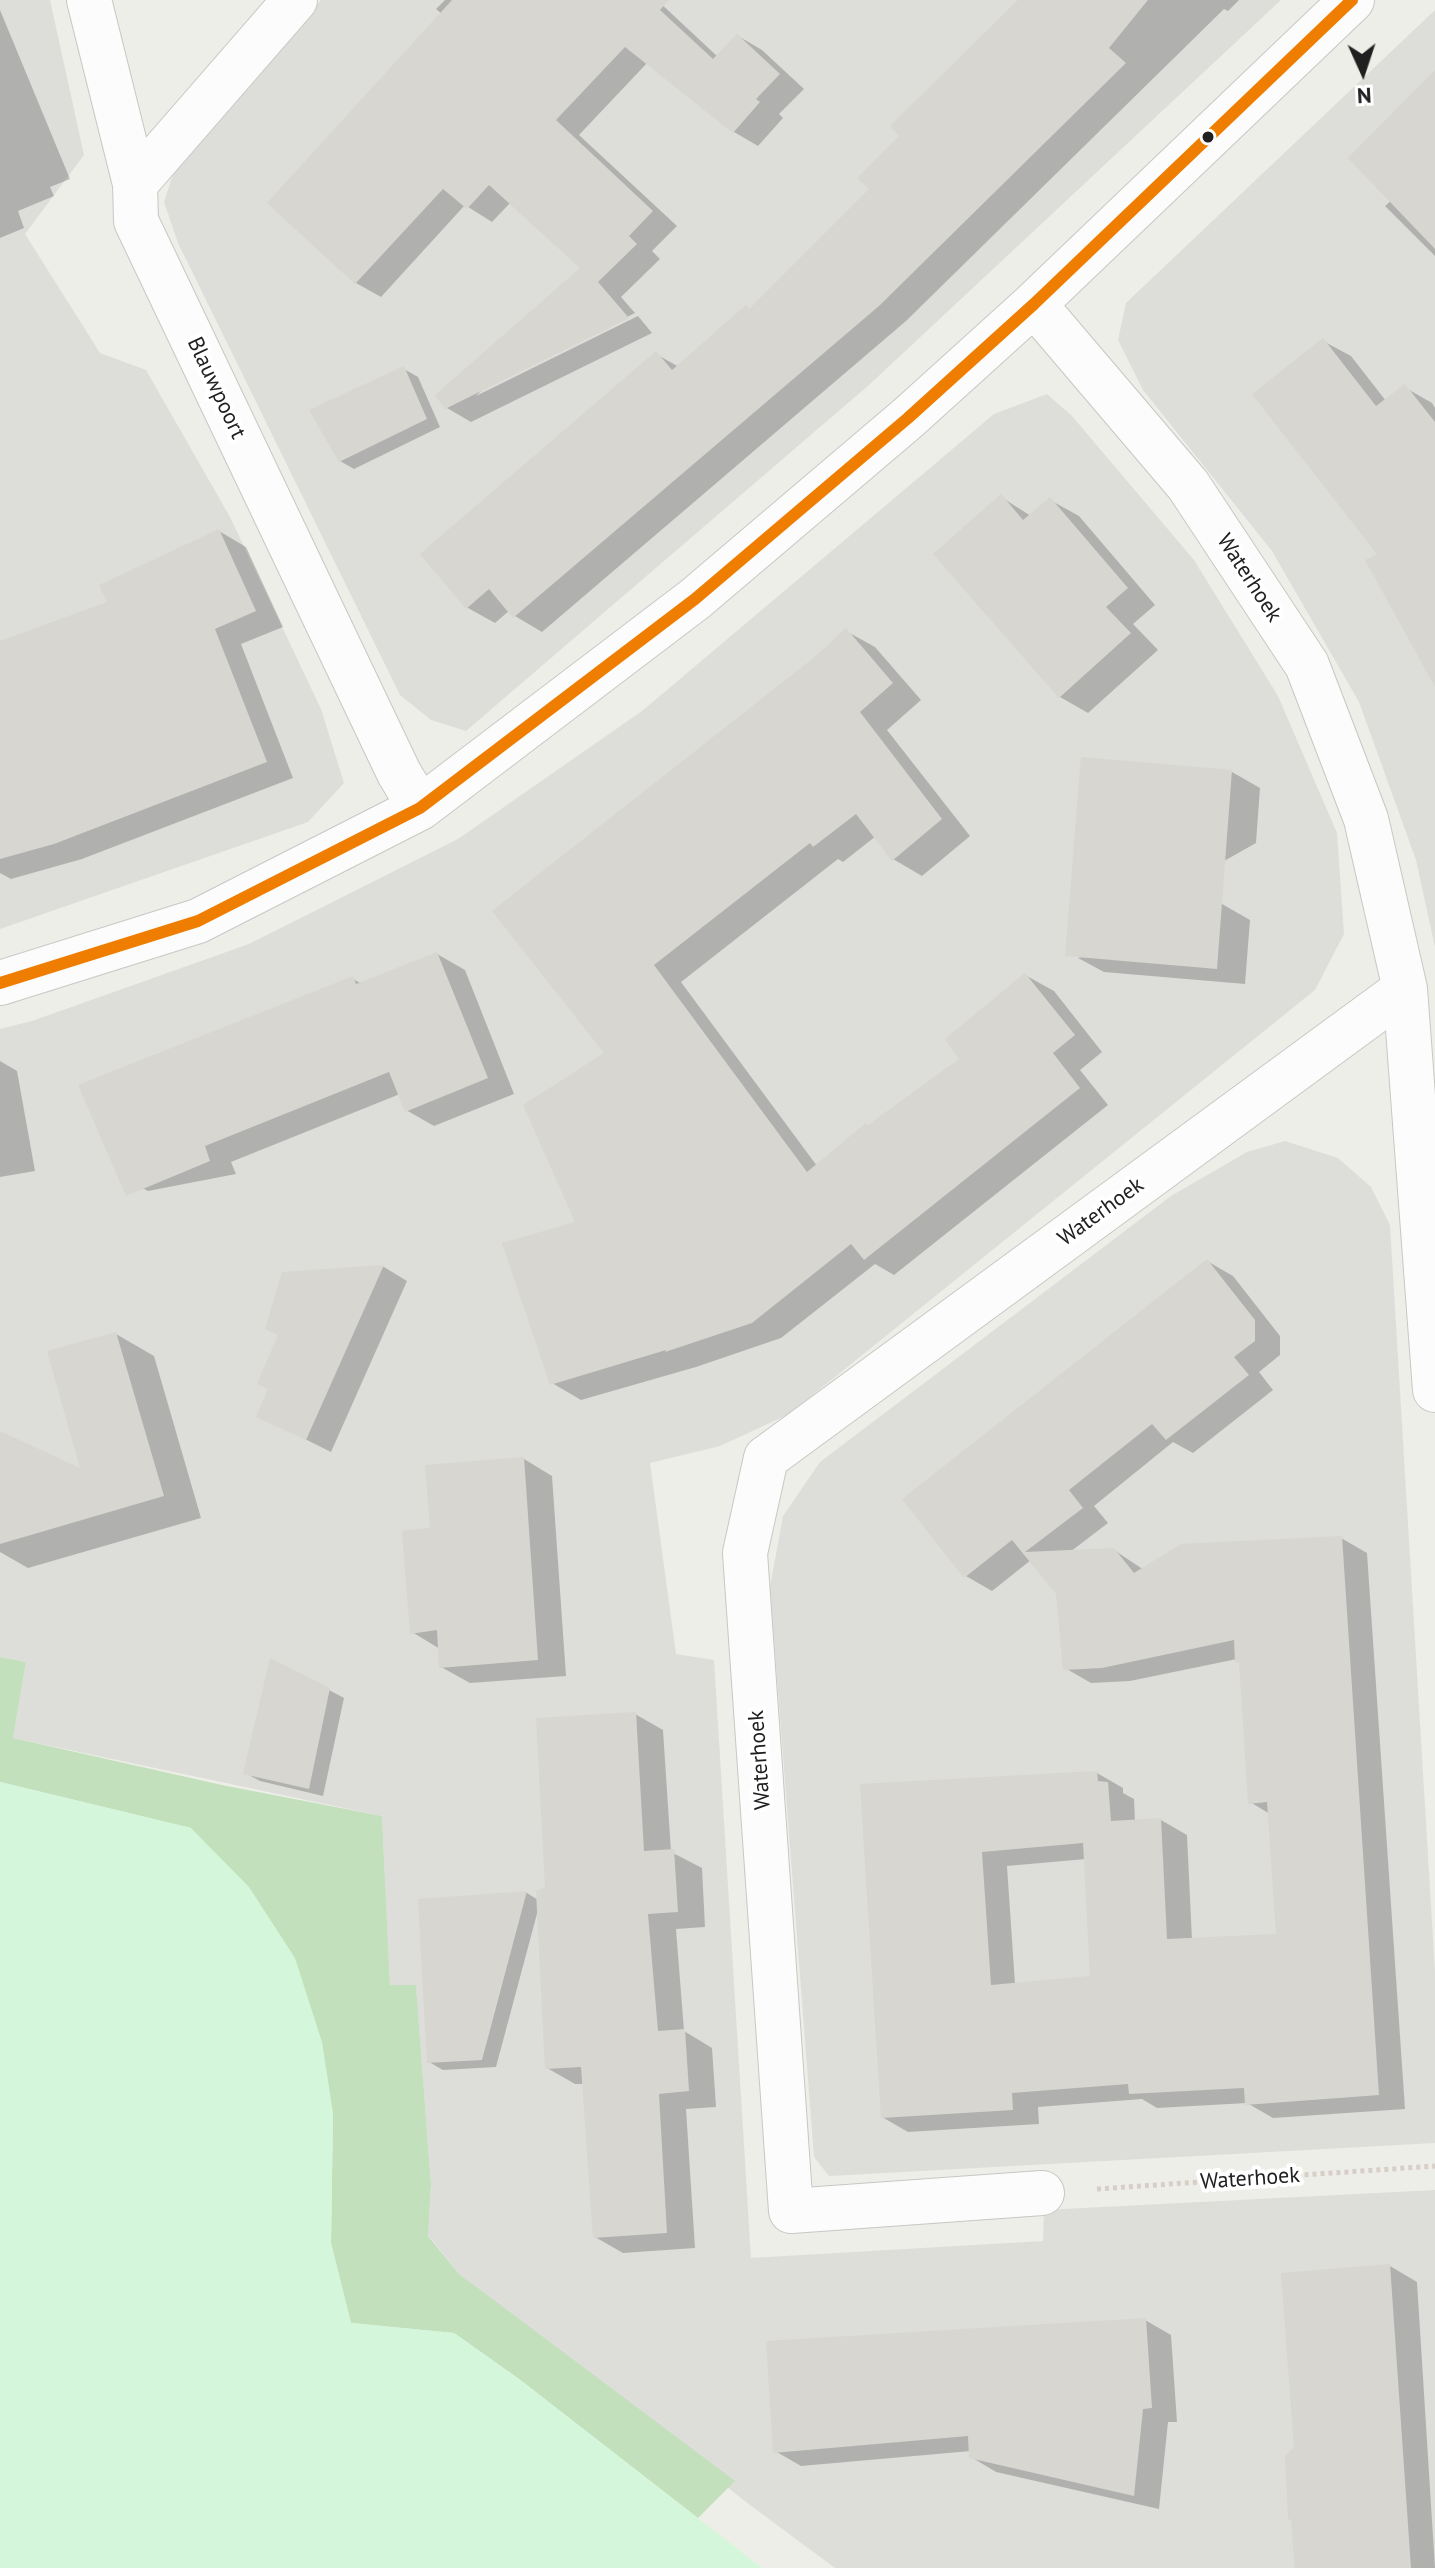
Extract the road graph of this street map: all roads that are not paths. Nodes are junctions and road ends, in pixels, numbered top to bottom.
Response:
1 (89, 0) edge
2 (295, 0) edge
3 (1352, 0) edge
4 (135, 184) junction
5 (1034, 304) junction
6 (420, 808) junction
7 (0, 983) edge
8 (1405, 989) junction
9 (1435, 1390) edge
10 (1042, 2193) road end

1 - 4 street, Blauwpoort
2 - 4 street
3 - 5 street
4 - 6 street, Blauwpoort
5 - 6 street
5 - 8 street, Waterhoek
6 - 7 street
8 - 9 street, Waterhoek
8 - 10 street, Waterhoek

